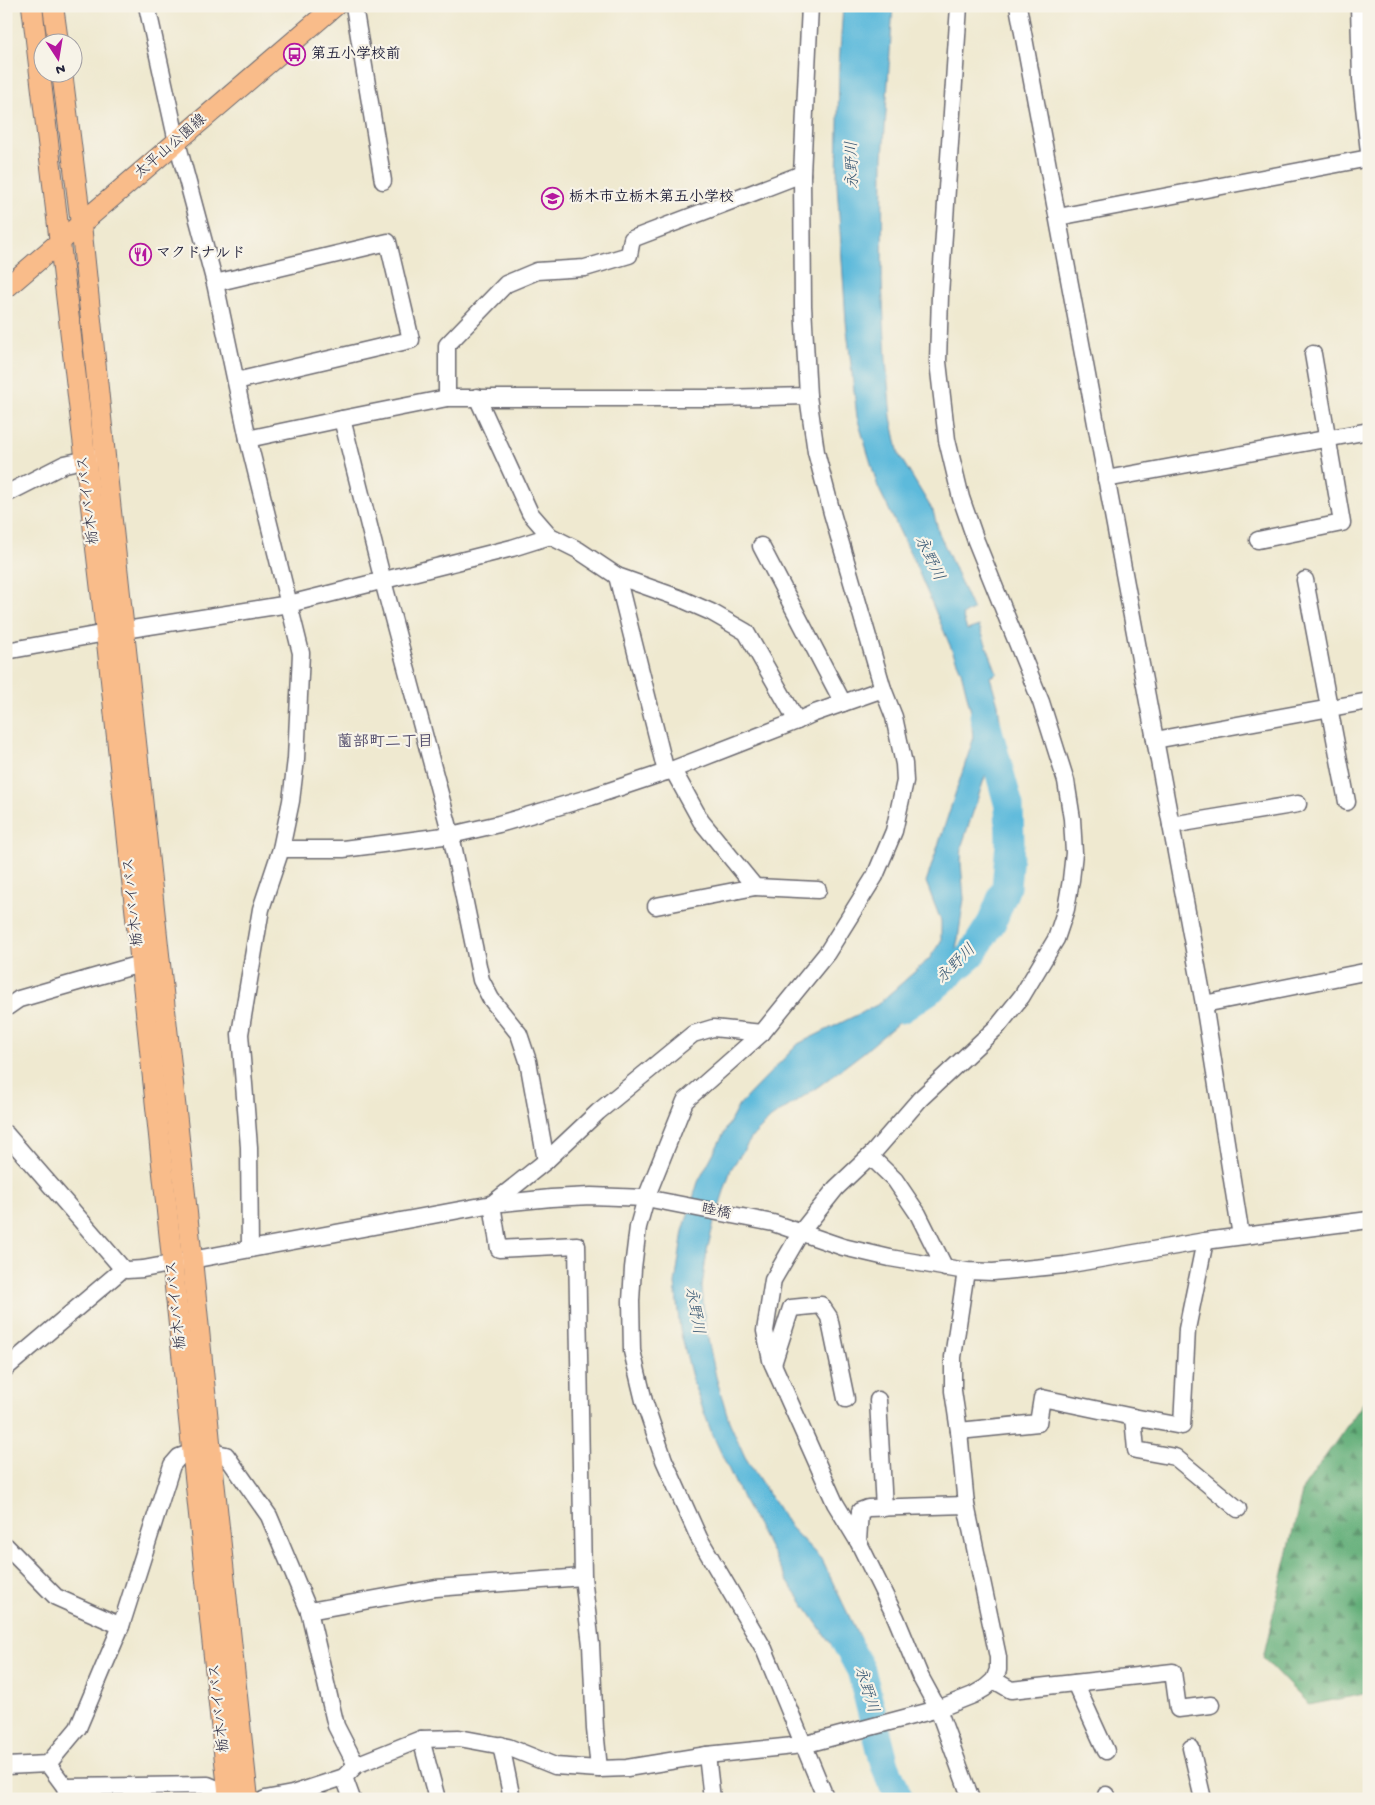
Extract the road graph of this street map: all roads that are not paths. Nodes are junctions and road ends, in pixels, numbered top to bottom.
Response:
1 (32, 6) edge
2 (53, 6) edge
3 (147, 6) edge
4 (335, 6) edge
5 (354, 6) edge
6 (810, 6) edge
7 (959, 6) edge
8 (1018, 6) edge
9 (1362, 16) edge
10 (57, 32) edge
11 (63, 82) edge
12 (177, 142) junction
13 (1369, 152) edge
14 (1369, 158) edge
15 (802, 174) junction
16 (383, 182) dead end
17 (1058, 218) junction
18 (81, 224) junction
19 (60, 242) junction
20 (215, 283) junction
21 (6, 288) edge
22 (1313, 354) dead end
23 (236, 381) junction
24 (808, 396) junction
25 (477, 397) junction
26 (447, 398) junction
27 (342, 419) junction
28 (1369, 431) edge
29 (1328, 438) junction
30 (248, 440) junction
31 (104, 456) junction
32 (84, 460) junction
33 (1106, 479) junction
34 (6, 494) edge
35 (550, 536) junction
36 (1258, 540) dead end
37 (761, 546) dead end
38 (617, 576) junction
39 (1305, 580) dead end
40 (382, 581) junction
41 (289, 604) junction
42 (115, 631) junction
43 (6, 651) edge
44 (883, 689) junction
45 (1369, 701) edge
46 (843, 703) junction
47 (1329, 708) junction
48 (796, 721) junction
49 (1155, 740) junction
50 (669, 771) junction
51 (1347, 802) dead end
52 (1298, 804) dead end
53 (1172, 825) junction
54 (451, 835) junction
55 (281, 849) junction
56 (755, 887) junction
57 (818, 890) dead end
58 (656, 906) dead end
59 (140, 964) junction
60 (1369, 972) edge
61 (1204, 1004) junction
62 (6, 1008) edge
63 (762, 1033) junction
64 (6, 1134) edge
65 (870, 1156) junction
66 (546, 1161) junction
67 (653, 1199) junction
68 (492, 1204) junction
69 (1369, 1220) edge
70 (801, 1232) junction
71 (1241, 1236) junction
72 (1205, 1241) junction
73 (250, 1248) junction
74 (183, 1261) junction
75 (123, 1268) junction
76 (945, 1268) junction
77 (966, 1271) junction
78 (773, 1364) junction
79 (6, 1368) edge
80 (846, 1400) dead end
81 (878, 1400) dead end
82 (1133, 1418) junction
83 (959, 1431) junction
84 (202, 1452) junction
85 (966, 1506) junction
86 (884, 1508) junction
87 (1238, 1509) dead end
88 (858, 1541) junction
89 (8, 1550) edge
90 (583, 1577) junction
91 (309, 1612) junction
92 (121, 1626) junction
93 (994, 1680) junction
94 (1075, 1683) junction
95 (1211, 1705) dead end
96 (938, 1709) junction
97 (421, 1739) junction
98 (811, 1743) junction
99 (501, 1746) junction
100 (1191, 1748) dead end
101 (1106, 1751) dead end
102 (707, 1756) junction
103 (48, 1764) junction
104 (356, 1765) junction
105 (6, 1766) edge
106 (599, 1769) junction
107 (344, 1777) junction
108 (66, 1793) edge
109 (233, 1797) edge
110 (248, 1799) edge
111 (265, 1799) edge
112 (352, 1799) edge
113 (437, 1799) edge
114 (512, 1799) edge
115 (712, 1799) edge
116 (826, 1799) edge
117 (971, 1799) edge
118 (1202, 1799) edge

1 - 19 main road, 栃木バイパス
2 - 10 main road
3 - 12 street
4 - 12 main road, 太平山公園線
5 - 16 street
6 - 15 street
7 - 65 street
8 - 17 street
9 - 13 street
11 - 18 main road, 栃木バイパス
12 - 18 main road, 太平山公園線
12 - 20 street
14 - 17 street
15 - 24 street
15 - 26 street
17 - 33 street
18 - 19 main road, 太平山公園線
18 - 31 main road, 栃木バイパス
19 - 21 main road, 太平山公園線
19 - 32 main road, 栃木バイパス
20 - 23 street
20 - 23 street
22 - 29 street
23 - 30 street
24 - 25 street
24 - 44 street
25 - 26 street
25 - 35 street
26 - 27 street
27 - 30 street
27 - 40 street
28 - 29 street
29 - 33 street
29 - 36 street
30 - 41 street
31 - 32 street
31 - 42 main road, 栃木バイパス
32 - 34 street
32 - 42 main road, 栃木バイパス
33 - 49 street
35 - 38 street
35 - 40 street
37 - 46 street
38 - 48 street
38 - 50 street
39 - 47 street
40 - 41 street
40 - 54 street
41 - 42 street
41 - 55 street
42 - 43 street
42 - 59 main road, 栃木バイパス
42 - 74 main road, 栃木バイパス
44 - 46 street
44 - 63 street
45 - 47 street
46 - 48 street
47 - 49 street
47 - 51 street
48 - 50 street
49 - 53 street
50 - 54 street
50 - 56 street
52 - 53 street
53 - 61 street
54 - 55 street
54 - 66 street
55 - 73 street
56 - 57 street
56 - 58 street
59 - 62 street
59 - 74 main road, 栃木バイパス
60 - 61 street
61 - 71 street
63 - 66 street
63 - 67 street
64 - 75 street
65 - 70 street
65 - 76 street
66 - 68 street
67 - 68 street, 睦橋
67 - 70 street, 睦橋
67 - 98 street
68 - 73 street, 睦橋
68 - 90 street
69 - 71 street, 睦橋
70 - 76 street, 睦橋
70 - 78 street
71 - 72 street, 睦橋
72 - 77 street, 睦橋
72 - 82 street
73 - 74 street, 睦橋
74 - 75 street, 睦橋
74 - 84 main road, 栃木バイパス
75 - 79 street
76 - 77 street, 睦橋
77 - 83 street
78 - 80 street
78 - 88 street
81 - 86 street
82 - 83 street
82 - 87 street
83 - 85 street
84 - 91 street
84 - 92 street
84 - 109 main road, 栃木バイパス
84 - 110 main road, 栃木バイパス
85 - 86 street
85 - 93 street
86 - 88 street
88 - 96 street
89 - 92 street
90 - 91 street
90 - 106 street
91 - 104 street
92 - 103 street
93 - 94 street
93 - 96 street
94 - 95 street
94 - 101 street
96 - 98 street
96 - 117 street
97 - 99 street
97 - 104 street
97 - 113 street
98 - 102 street
98 - 116 street
99 - 106 street
99 - 114 street
100 - 118 street
102 - 106 street
102 - 115 street
103 - 105 street
103 - 108 street
104 - 107 street
107 - 111 street
107 - 112 street
108 - 109 street

